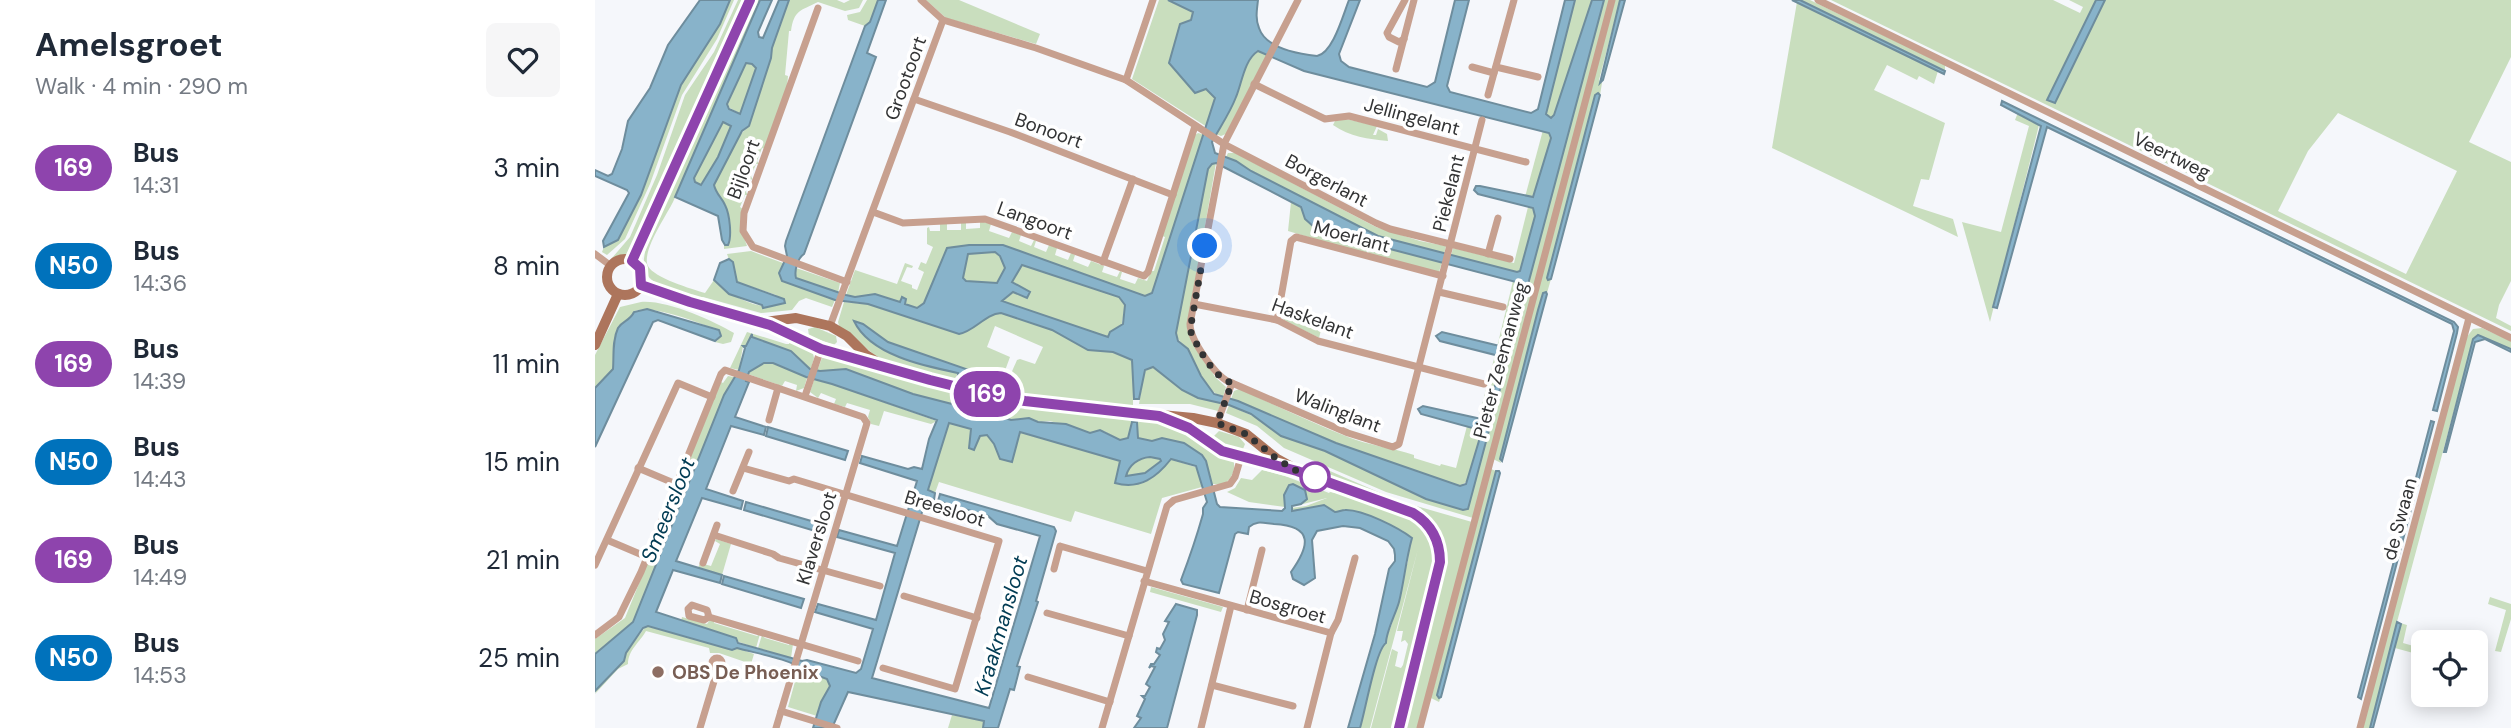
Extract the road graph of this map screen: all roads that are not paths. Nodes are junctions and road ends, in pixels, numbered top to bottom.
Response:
1 (750, 0) edge
2 (921, 0) edge
3 (1298, 0) edge
4 (1405, 0) edge
5 (1414, 0) edge
6 (1514, 0) edge
7 (1612, 0) edge
8 (1818, 0) edge
9 (1152, 1) edge
10 (818, 8) dead end
11 (943, 20) junction
12 (1404, 39) junction
13 (1472, 67) dead end
14 (1396, 69) dead end
15 (1495, 70) junction
16 (1538, 77) dead end
17 (1126, 80) junction
18 (1254, 84) junction
19 (1488, 95) dead end
20 (914, 99) junction
21 (1482, 120) dead end
22 (1199, 128) junction
23 (1221, 142) junction
24 (1475, 149) junction
25 (1526, 162) dead end
26 (1133, 179) junction
27 (1173, 195) junction
28 (873, 212) junction
29 (1498, 218) dead end
30 (1451, 246) junction
31 (595, 254) edge
32 (1488, 254) junction
33 (1510, 259) dead end
34 (632, 261) junction
35 (1103, 262) junction
36 (611, 266) junction
37 (1444, 273) junction
38 (641, 285) junction
39 (846, 285) junction
40 (1439, 292) junction
41 (618, 294) junction
42 (1194, 304) junction
43 (1503, 307) dead end
44 (2469, 318) junction
45 (1277, 320) junction
46 (810, 321) junction
47 (759, 322) junction
48 (830, 326) junction
49 (846, 336) junction
50 (2511, 338) edge
51 (805, 342) junction
52 (595, 345) edge
53 (826, 350) junction
54 (1420, 367) junction
55 (886, 368) junction
56 (1484, 384) dead end
57 (1230, 387) junction
58 (778, 388) junction
59 (805, 396) junction
60 (712, 397) junction
61 (1159, 416) junction
62 (769, 420) dead end
63 (1217, 423) junction
64 (1254, 439) junction
65 (1206, 442) junction
66 (749, 452) dead end
67 (1241, 457) junction
68 (638, 468) junction
69 (743, 468) junction
70 (1297, 471) junction
71 (676, 484) junction
72 (733, 491) dead end
73 (845, 494) junction
74 (717, 525) dead end
75 (714, 535) junction
76 (607, 540) junction
77 (1262, 550) dead end
78 (647, 557) junction
79 (1355, 558) dead end
80 (703, 563) dead end
81 (595, 565) edge
82 (1054, 569) dead end
83 (822, 571) junction
84 (1147, 571) junction
85 (1144, 581) junction
86 (880, 586) dead end
87 (904, 596) dead end
88 (1231, 606) junction
89 (1247, 610) junction
90 (1047, 613) dead end
91 (709, 617) dead end
92 (977, 618) junction
93 (1331, 633) junction
94 (595, 635) edge
95 (1129, 636) junction
96 (801, 644) junction
97 (858, 661) dead end
98 (718, 668) dead end
99 (883, 668) dead end
100 (764, 670) dead end
101 (1028, 677) dead end
102 (790, 678) junction
103 (1212, 685) junction
104 (1110, 702) junction
105 (1293, 706) dead end
106 (781, 711) junction
107 (700, 728) edge
108 (776, 728) edge
109 (837, 728) edge
110 (1102, 728) edge
111 (1201, 728) edge
112 (1307, 728) edge
113 (1399, 728) edge
114 (1420, 728) edge
115 (2360, 728) edge

1 - 34 street
2 - 11 street
3 - 18 street
4 - 12 street
5 - 12 street
6 - 15 street
7 - 114 street, Pieter Zeemanweg
8 - 44 street, Veertweg
9 - 17 street
10 - 39 street, Bijloort
11 - 17 street, Grootoort
11 - 20 street, Grootoort
12 - 14 street
13 - 15 street
15 - 16 street
15 - 19 street
17 - 22 street, Grootoort
18 - 23 street
18 - 24 street, Jellingelant
20 - 26 street, Bonoort
20 - 28 street, Grootoort
21 - 24 street, Piekelant
22 - 23 street, Borgerlant
22 - 27 street, Langoort
23 - 30 street, Borgerlant
23 - 42 street
24 - 25 street, Jellingelant
24 - 30 street, Piekelant
26 - 27 street, Bonoort
26 - 35 street
27 - 35 street, Langoort
28 - 35 street, Langoort
28 - 39 street, Grootoort
29 - 32 street
30 - 32 street, Piekelant
30 - 37 street, Walinglant
31 - 36 street
32 - 33 street, Piekelant
34 - 36 street
34 - 38 street
36 - 41 street
37 - 40 street, Walinglant
37 - 45 street, Moerlant
38 - 41 street
38 - 47 street
39 - 48 street, Grootoort
40 - 43 street
40 - 54 street, Walinglant
41 - 52 street
42 - 45 street, Haskelant
42 - 57 street
44 - 50 street, Veertweg
44 - 115 street, de Swaan
45 - 54 street, Haskelant
46 - 47 street
46 - 48 street
46 - 51 street
47 - 51 street
48 - 49 street
49 - 53 street
49 - 55 street
51 - 53 street
53 - 55 street
53 - 59 street
54 - 56 street
54 - 57 street, Walinglant
55 - 61 street
57 - 63 street
58 - 59 street, Klaversloot
58 - 60 street, Klaversloot
58 - 62 street
59 - 73 street, Klaversloot
60 - 68 street
60 - 71 street
61 - 63 street
61 - 65 street
63 - 64 street
63 - 65 street
64 - 67 street
64 - 70 street
65 - 67 street
66 - 69 street
67 - 70 street
67 - 84 street
68 - 71 street
68 - 76 street
69 - 72 street
69 - 73 street, Breesloot
70 - 113 street
71 - 78 street
73 - 83 street, Klaversloot
73 - 92 street, Breesloot
74 - 75 street
75 - 80 street
75 - 83 street
76 - 78 street
76 - 81 street
77 - 89 street
78 - 94 street
79 - 93 street
82 - 84 street
83 - 86 street
83 - 96 street, Klaversloot
84 - 85 street
85 - 88 street, Bosgroet
85 - 95 street
87 - 92 street
88 - 89 street, Bosgroet
88 - 103 street
89 - 93 street, Bosgroet
90 - 95 street
91 - 96 street
92 - 99 street, Breesloot
93 - 112 street, Bosgroet
95 - 104 street
96 - 97 street
96 - 102 street, Klaversloot
98 - 107 street
100 - 102 street
101 - 104 street
102 - 106 street, Klaversloot
103 - 105 street
103 - 111 street
104 - 110 street
106 - 108 street, Klaversloot
106 - 109 street

